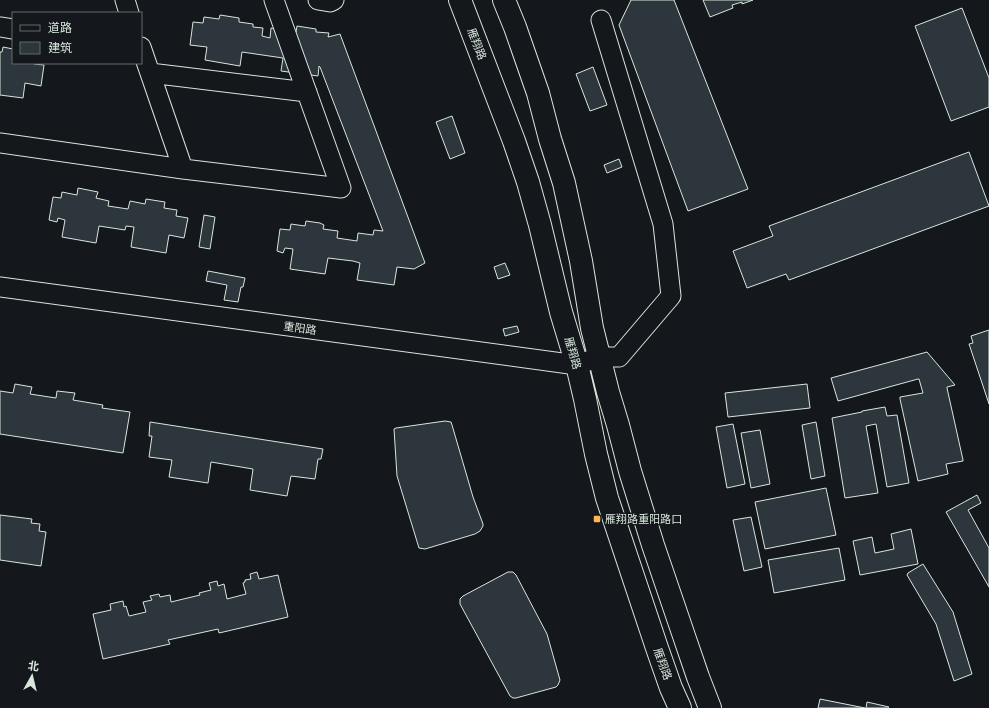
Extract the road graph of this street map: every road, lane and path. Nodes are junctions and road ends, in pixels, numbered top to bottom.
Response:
1 (125, 0) edge
2 (274, 0) edge
3 (318, 0) edge
4 (334, 0) edge
5 (460, 0) edge
6 (504, 0) edge
7 (129, 12) edge
8 (601, 20) dead end
9 (0, 27) edge
10 (12, 29) edge
11 (142, 50) edge
12 (150, 73) junction
13 (307, 92) junction
14 (0, 143) edge
15 (183, 169) junction
16 (0, 287) edge
17 (599, 357) junction
18 (577, 365) junction
19 (680, 708) edge
20 (710, 708) edge

1 - 7 street
2 - 13 street
3 - 4 street
5 - 18 main road, 雁翔路
6 - 17 main road
8 - 17 street, 重阳路
9 - 10 street
11 - 12 street
12 - 13 street
12 - 15 street
13 - 15 street
14 - 15 street
16 - 18 street, 重阳路
17 - 18 street, 重阳路
17 - 20 main road
18 - 19 main road, 雁翔路

